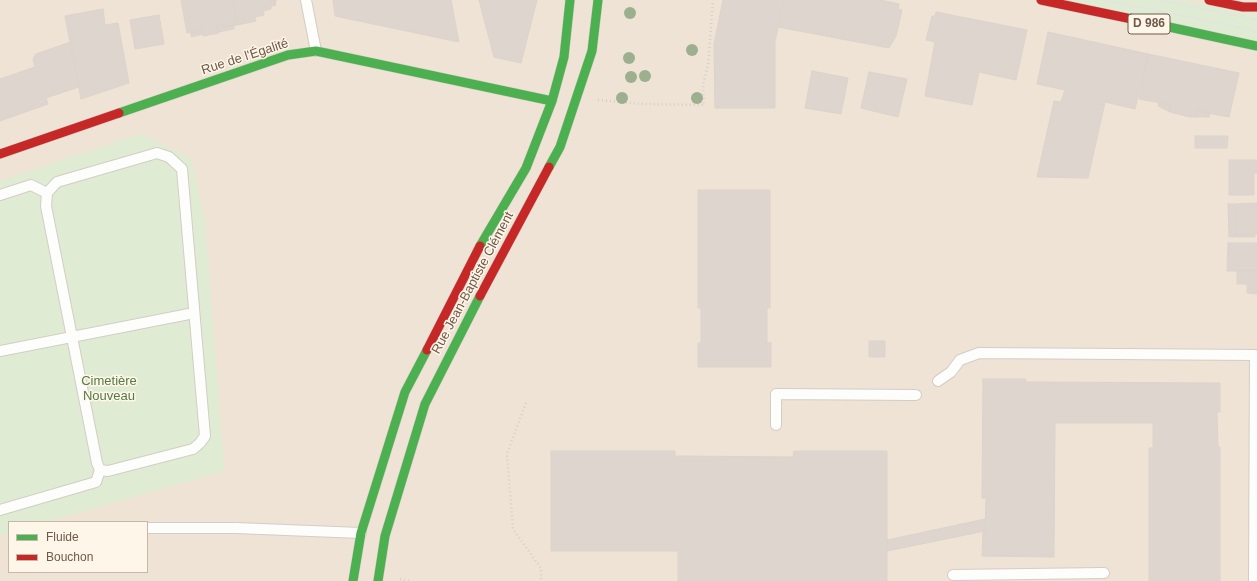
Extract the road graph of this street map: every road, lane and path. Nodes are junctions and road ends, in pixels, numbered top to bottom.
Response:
1 (306, 0) edge
2 (570, 0) edge
3 (598, 0) edge
4 (713, 0) edge
5 (1041, 0) edge
6 (1209, 0) edge
7 (1257, 7) edge
8 (1257, 46) edge
9 (316, 51) junction
10 (577, 98) junction
11 (552, 101) junction
12 (0, 154) edge
13 (47, 192) junction
14 (0, 195) edge
15 (194, 313) junction
16 (72, 337) junction
17 (0, 351) edge
18 (938, 380) dead end
19 (916, 395) dead end
20 (526, 403) dead end
21 (776, 425) dead end
22 (100, 470) junction
23 (0, 510) edge
24 (148, 528) edge
25 (361, 533) junction
26 (1104, 573) dead end
27 (953, 575) dead end
28 (353, 581) edge
29 (378, 581) edge
30 (541, 581) edge
31 (1254, 581) edge

1 - 9 lane
2 - 11 main road, Rue Jean-Baptiste Clément
3 - 10 main road, Rue Jean-Baptiste Clément
4 - 10 path
5 - 8 main road, D 986
6 - 7 main road
9 - 11 main road, Rue de l'Égalité
9 - 12 main road, Rue de l'Égalité
10 - 29 main road, Rue Jean-Baptiste Clément
11 - 25 main road, Rue Jean-Baptiste Clément
13 - 14 lane
13 - 15 lane
13 - 16 lane
15 - 16 lane
15 - 22 lane
16 - 17 lane
16 - 22 lane
18 - 31 lane
19 - 21 lane
20 - 30 path
22 - 23 lane
24 - 25 lane
25 - 28 main road, Rue Jean-Baptiste Clément
26 - 27 lane

